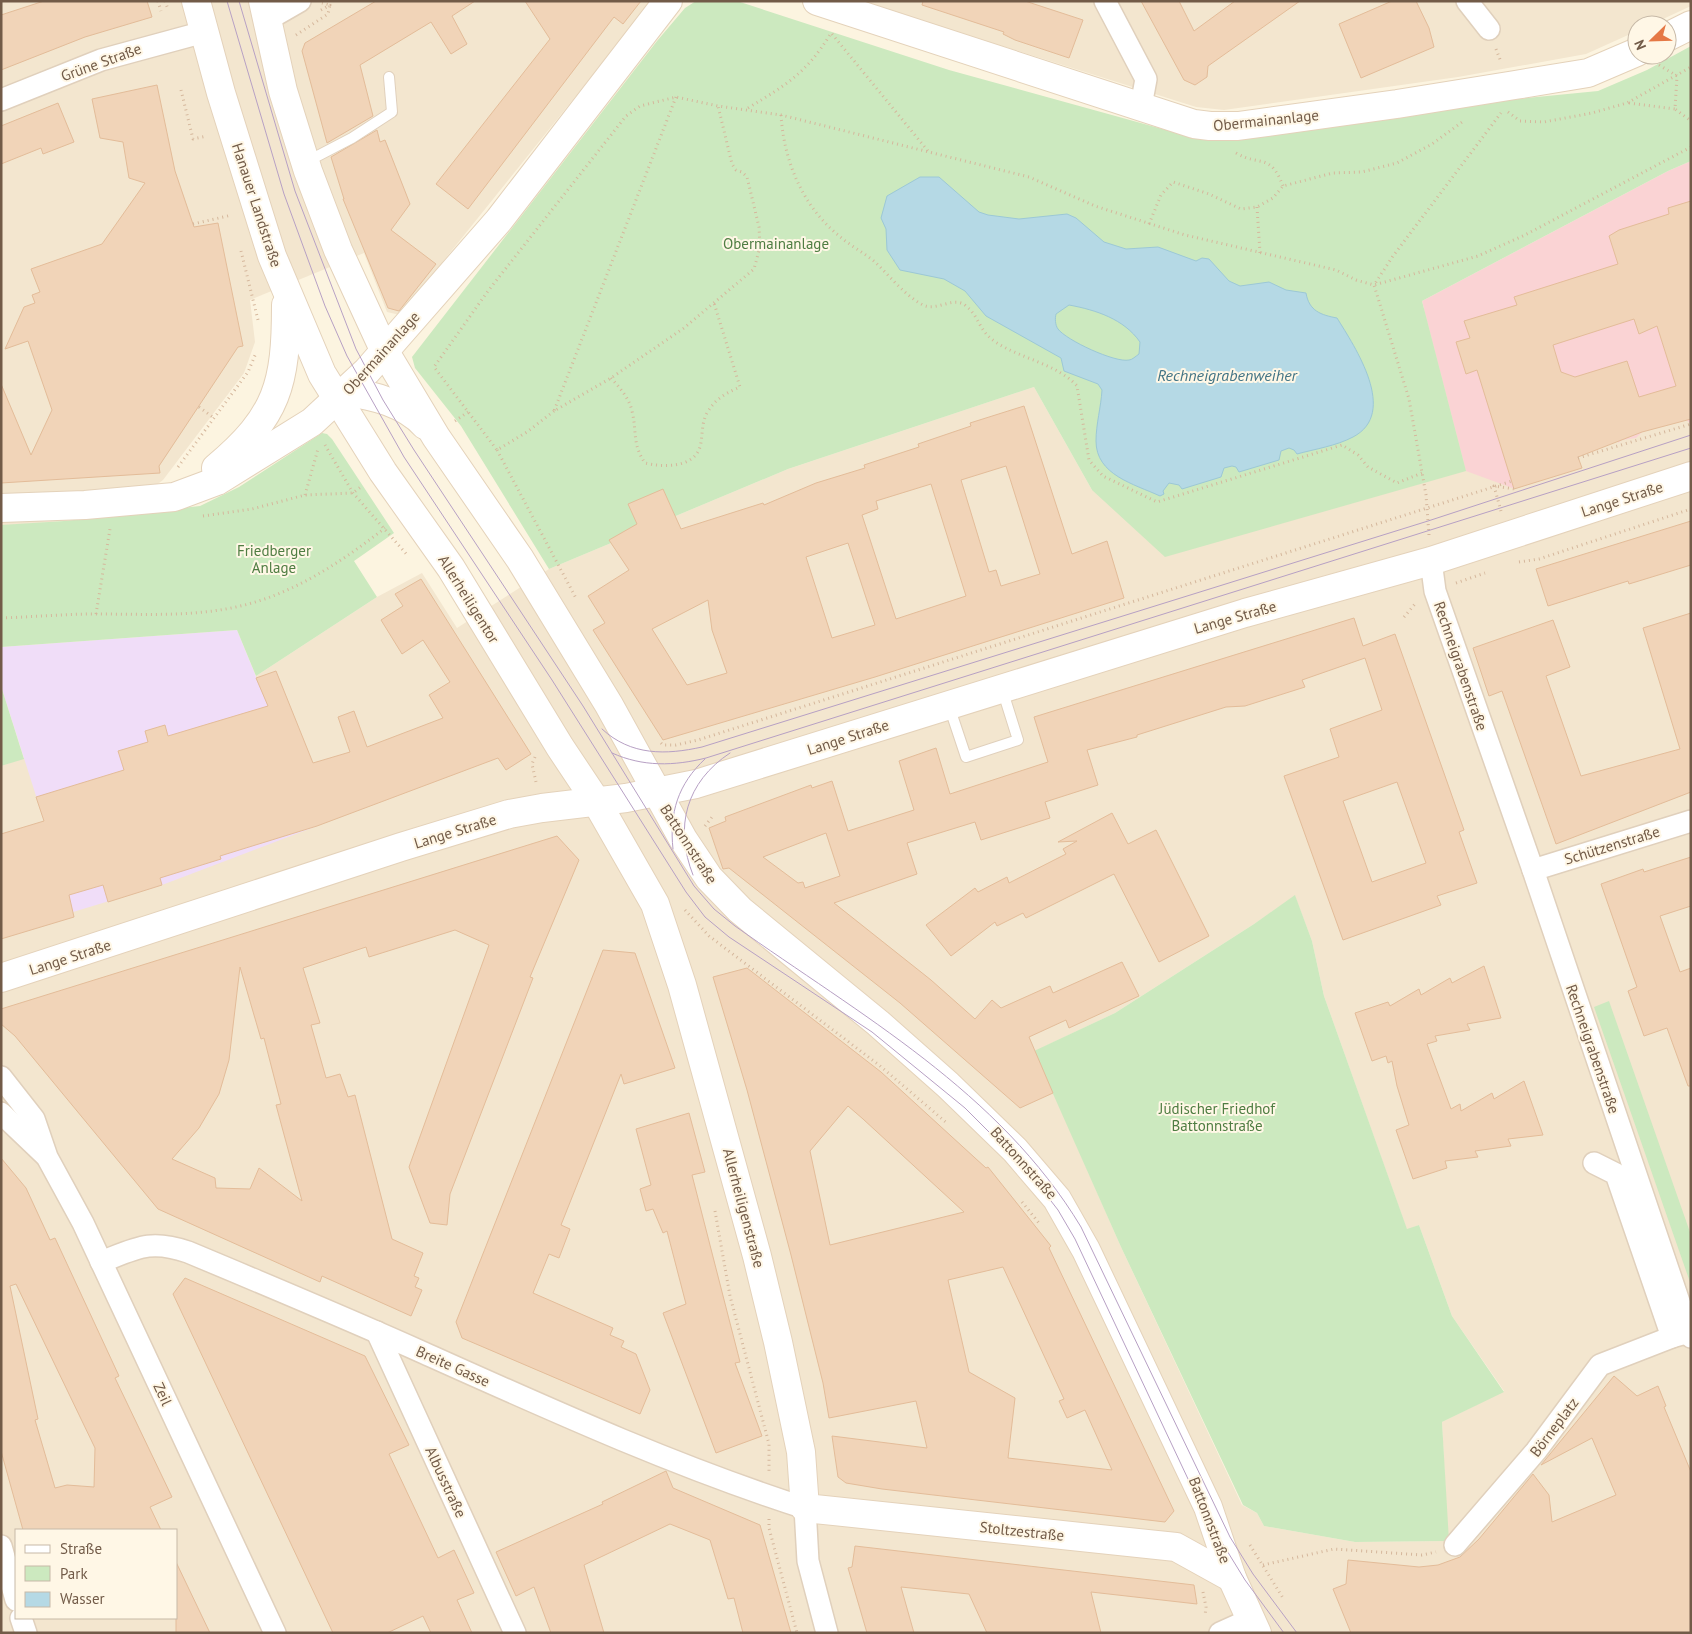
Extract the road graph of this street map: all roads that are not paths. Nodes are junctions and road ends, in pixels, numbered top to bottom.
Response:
1 (196, 1) edge
2 (668, 1) edge
3 (1105, 1) edge
4 (1467, 1) edge
5 (310, 2) edge
6 (265, 11) edge
7 (829, 14) edge
8 (1691, 25) edge
9 (1489, 28) road end
10 (204, 32) junction
11 (1677, 32) edge
12 (1627, 61) edge
13 (389, 77) dead end
14 (1, 100) edge
15 (1141, 106) junction
16 (305, 162) junction
17 (286, 294) junction
18 (385, 352) junction
19 (342, 396) junction
20 (436, 437) junction
21 (1691, 476) edge
22 (186, 493) junction
23 (1, 508) edge
24 (1431, 561) junction
25 (1001, 688) junction
26 (948, 705) junction
27 (656, 792) junction
28 (596, 802) junction
29 (1691, 821) edge
30 (1532, 870) junction
31 (4, 979) edge
32 (1, 1077) edge
33 (1, 1113) edge
34 (47, 1157) junction
35 (1594, 1163) dead end
36 (101, 1262) junction
37 (377, 1332) junction
38 (1686, 1334) edge
39 (1208, 1507) junction
40 (805, 1508) junction
41 (1, 1546) edge
42 (1455, 1546) road end
43 (1176, 1547) junction
44 (1232, 1578) junction
45 (15, 1596) edge
46 (21, 1619) edge
47 (1254, 1626) edge
48 (26, 1633) edge
49 (276, 1633) edge
50 (515, 1633) edge
51 (828, 1633) edge
52 (1220, 1633) edge

1 - 10 main road, Hanauer Landstraße
2 - 18 main road, Obermainanlage
3 - 15 street
4 - 9 street
5 - 6 street
6 - 16 main road
7 - 15 main road, Obermainanlage
8 - 11 main road
10 - 14 street, Grüne Straße
10 - 17 main road, Hanauer Landstraße
12 - 15 main road, Obermainanlage
13 - 16 lane
16 - 18 main road
17 - 19 main road, Hanauer Landstraße
17 - 22 main road
18 - 19 main road, Obermainanlage
18 - 20 main road
19 - 20 main road
19 - 22 main road
19 - 28 main road, Allerheiligentor
20 - 27 main road
21 - 24 main road, Lange Straße
22 - 23 main road
24 - 25 main road, Lange Straße
24 - 30 street, Rechneigrabenstraße
25 - 26 main road, Lange Straße
25 - 26 lane
26 - 27 main road, Lange Straße
27 - 28 main road, Lange Straße
27 - 39 main road, Battonnstraße
28 - 31 main road, Lange Straße
28 - 40 main road, Allerheiligenstraße
29 - 30 street, Schützenstraße
30 - 38 street, Rechneigrabenstraße
32 - 34 street, Zeil
33 - 34 street, Zeil
34 - 36 street, Zeil
35 - 38 street
36 - 37 street, Breite Gasse
36 - 49 street, Zeil
37 - 40 street, Breite Gasse
37 - 50 street, Albusstraße
38 - 42 street, Börneplatz
39 - 43 main road
39 - 44 main road, Battonnstraße
40 - 43 main road, Stoltzestraße
40 - 51 street, Allerheiligenstraße
41 - 45 street
43 - 44 main road, Stoltzestraße
44 - 47 main road, Battonnstraße
46 - 48 street
47 - 52 street

